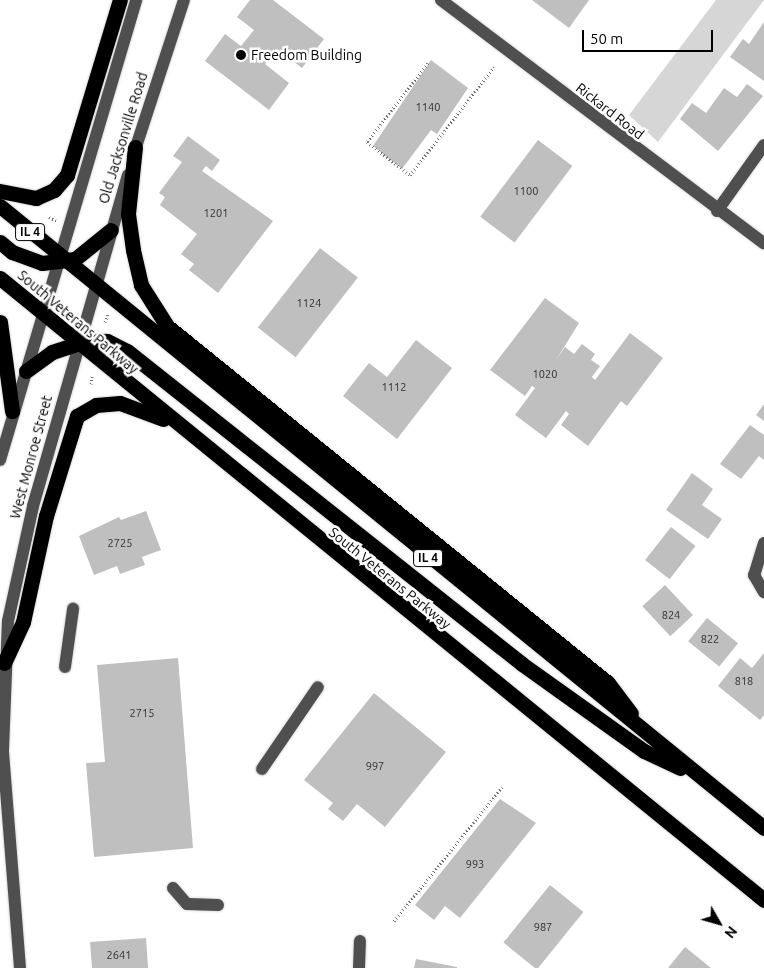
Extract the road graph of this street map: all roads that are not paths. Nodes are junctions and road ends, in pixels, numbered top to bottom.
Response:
1 (120, 0) edge
2 (136, 0) edge
3 (184, 0) edge
4 (441, 0) edge
5 (764, 145) edge
6 (135, 147) junction
7 (0, 191) edge
8 (0, 206) edge
9 (717, 211) junction
10 (110, 230) junction
11 (0, 242) edge
12 (764, 243) edge
13 (60, 259) junction
14 (0, 278) edge
15 (93, 286) junction
16 (44, 316) junction
17 (0, 322) edge
18 (78, 342) junction
19 (26, 371) junction
20 (12, 412) junction
21 (175, 424) junction
22 (0, 460) edge
23 (764, 543) edge
24 (764, 592) edge
25 (73, 609) dead end
26 (4, 663) junction
27 (66, 667) dead end
28 (318, 687) dead end
29 (648, 734) junction
30 (262, 769) dead end
31 (704, 780) junction
32 (764, 828) edge
33 (173, 888) dead end
34 (764, 900) edge
35 (218, 905) dead end
36 (360, 941) dead end
37 (20, 968) edge
38 (359, 968) edge

1 - 7 highway
2 - 13 street, Old Jacksonville Road
3 - 6 street, Old Jacksonville Road
4 - 9 street, Rickard Road
5 - 9 street
6 - 10 street, Old Jacksonville Road
6 - 29 highway
8 - 13 highway, IL 4
9 - 12 street, Rickard Road
10 - 13 highway
10 - 15 street, Old Jacksonville Road
11 - 13 highway
13 - 15 highway, IL 4
13 - 16 street, West Monroe Street
14 - 16 highway, South Veterans Parkway
15 - 18 street, West Monroe Street
15 - 29 highway, IL 4
16 - 18 highway, South Veterans Parkway
16 - 19 street, West Monroe Street
17 - 20 highway
18 - 19 highway
18 - 21 highway, South Veterans Parkway
18 - 26 street, West Monroe Street
18 - 31 highway
19 - 20 street, West Monroe Street
20 - 22 street, West Monroe Street
21 - 26 highway
21 - 34 highway, South Veterans Parkway
23 - 24 street
25 - 27 street
26 - 37 street, West Monroe Street
28 - 30 street
29 - 31 highway, IL 4
31 - 32 highway, IL 4
33 - 35 street
36 - 38 street

